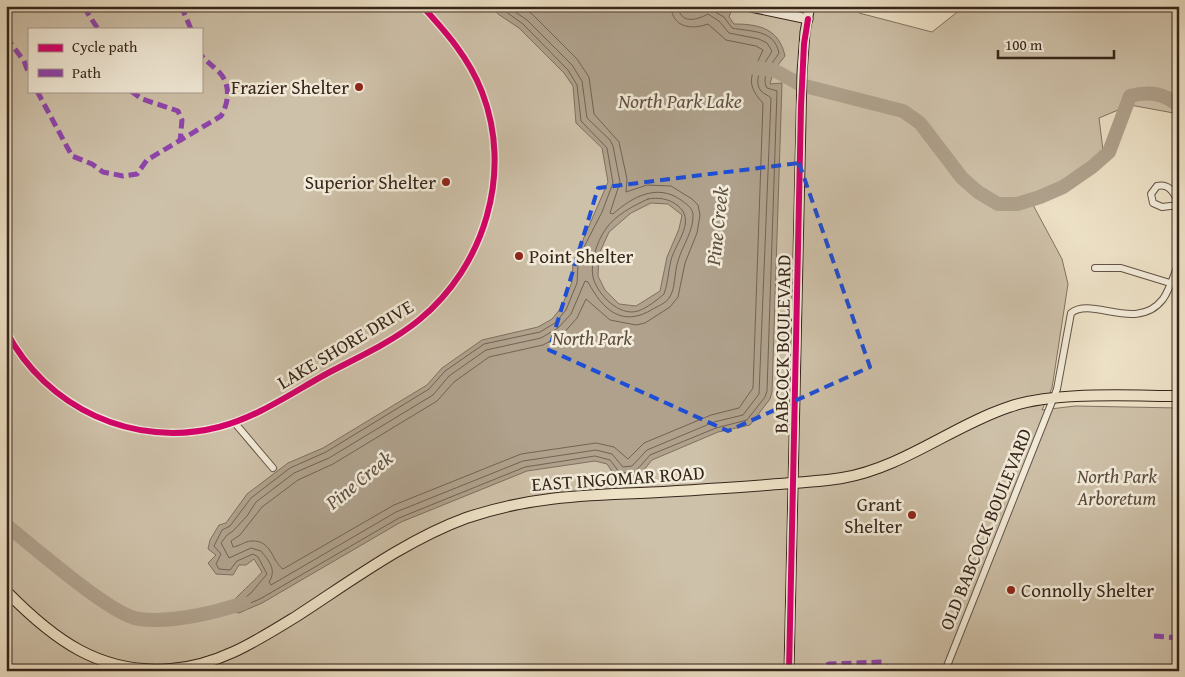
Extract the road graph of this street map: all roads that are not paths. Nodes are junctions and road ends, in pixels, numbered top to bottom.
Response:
1 (422, 6) edge
2 (746, 6) edge
3 (810, 6) edge
4 (808, 19) junction
5 (1179, 263) edge
6 (1095, 268) dead end
7 (1170, 284) junction
8 (6, 331) edge
9 (1179, 396) edge
10 (1053, 398) junction
11 (234, 422) junction
12 (273, 468) dead end
13 (794, 483) junction
14 (6, 592) edge
15 (790, 667) edge
16 (150, 671) edge
17 (945, 671) edge

1 - 11 street, LAKE SHORE DRIVE
2 - 4 main road
3 - 4 main road, BABCOCK BOULEVARD
4 - 13 main road, BABCOCK BOULEVARD
5 - 7 street
6 - 7 street
7 - 10 street, OLD BABCOCK BOULEVARD
8 - 11 street, LAKE SHORE DRIVE
9 - 10 main road, EAST INGOMAR ROAD
10 - 13 main road, EAST INGOMAR ROAD
10 - 17 street, OLD BABCOCK BOULEVARD
11 - 12 street
13 - 15 main road, BABCOCK BOULEVARD
13 - 16 main road, EAST INGOMAR ROAD
14 - 16 main road, EAST INGOMAR ROAD

